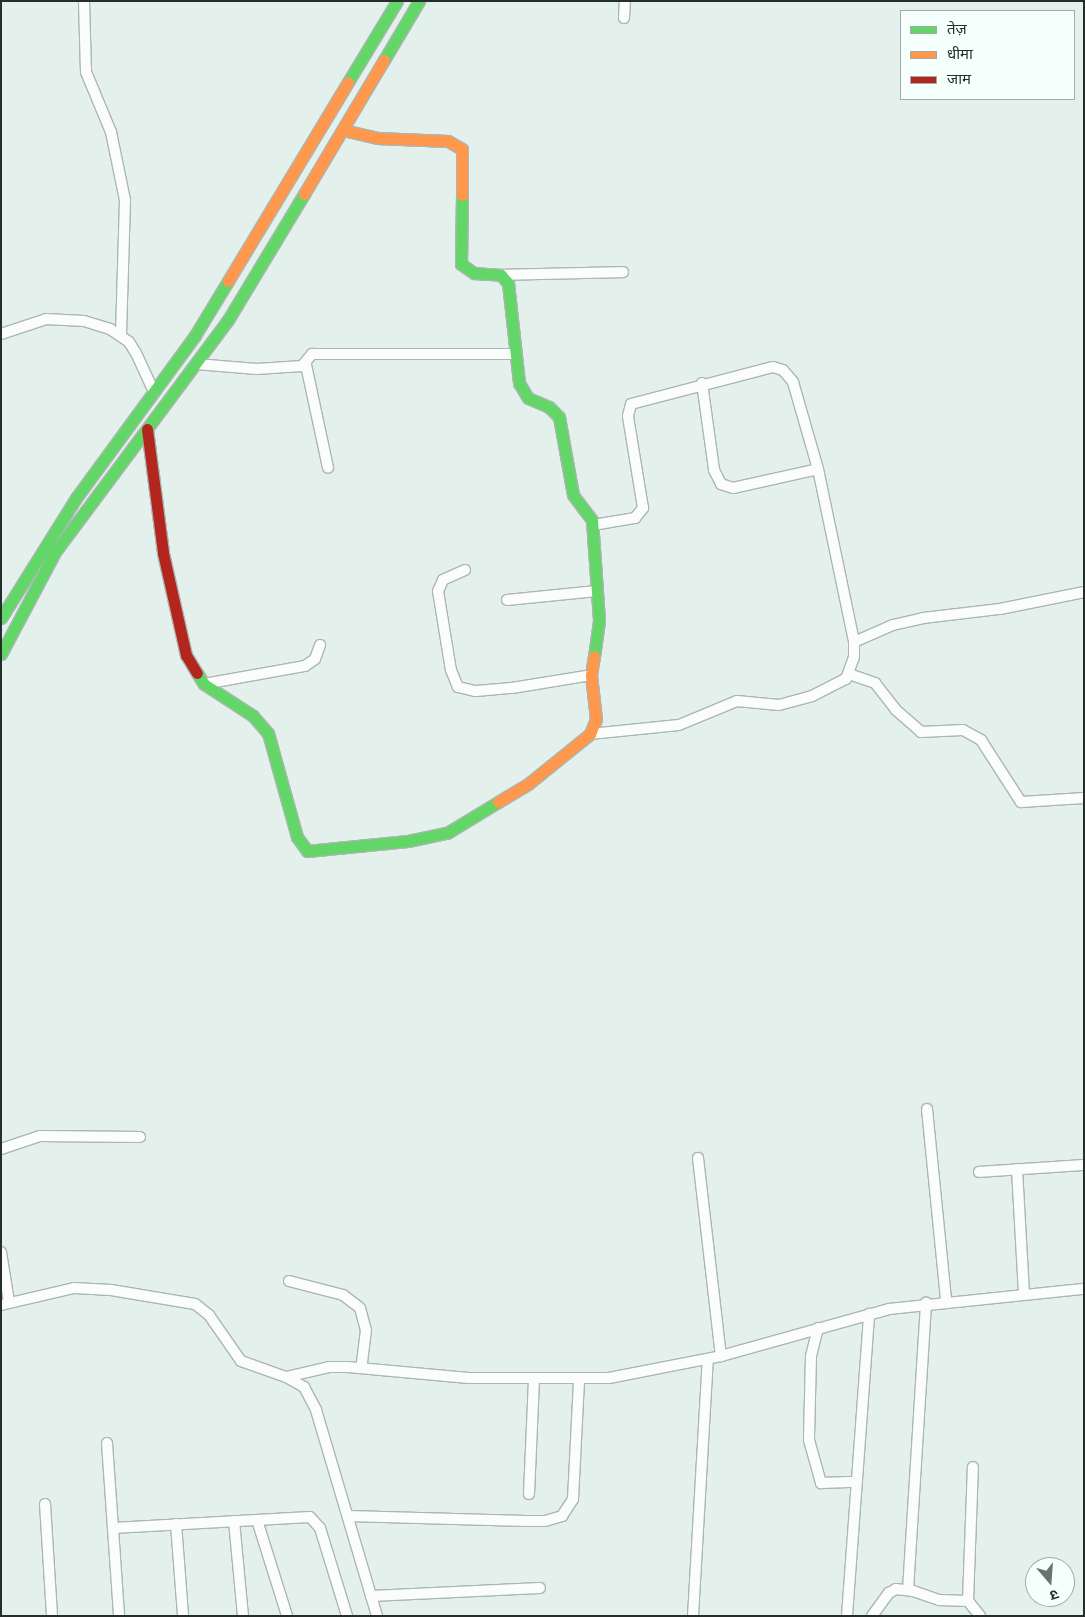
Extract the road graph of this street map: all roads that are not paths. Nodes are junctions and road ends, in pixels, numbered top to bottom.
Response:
1 (84, 1) edge
2 (396, 1) edge
3 (419, 1) edge
4 (625, 1) edge
5 (624, 18) dead end
6 (343, 130) junction
7 (623, 272) dead end
8 (501, 275) junction
9 (1, 334) edge
10 (122, 336) junction
11 (514, 354) junction
12 (196, 364) junction
13 (306, 365) junction
14 (702, 384) junction
15 (154, 392) junction
16 (147, 429) junction
17 (328, 468) dead end
18 (818, 469) junction
19 (592, 525) junction
20 (465, 570) dead end
21 (597, 591) junction
22 (1084, 592) edge
23 (506, 600) dead end
24 (1, 618) edge
25 (854, 642) junction
26 (320, 645) dead end
27 (1, 654) edge
28 (849, 674) junction
29 (592, 675) junction
30 (204, 684) junction
31 (590, 734) junction
32 (1084, 798) edge
33 (927, 1109) dead end
34 (140, 1137) dead end
35 (1, 1150) edge
36 (698, 1158) dead end
37 (1084, 1165) edge
38 (1017, 1169) junction
39 (979, 1172) dead end
40 (1, 1252) edge
41 (289, 1281) dead end
42 (1084, 1289) edge
43 (1024, 1294) junction
44 (946, 1301) junction
45 (926, 1303) junction
46 (5, 1304) edge
47 (869, 1314) junction
48 (818, 1328) junction
49 (721, 1356) junction
50 (708, 1359) junction
51 (361, 1368) junction
52 (286, 1377) junction
53 (534, 1379) junction
54 (579, 1379) junction
55 (107, 1442) dead end
56 (973, 1467) dead end
57 (856, 1482) junction
58 (529, 1494) dead end
59 (45, 1504) dead end
60 (348, 1516) junction
61 (257, 1520) junction
62 (234, 1521) junction
63 (176, 1524) junction
64 (113, 1528) junction
65 (540, 1588) dead end
66 (908, 1590) junction
67 (371, 1596) junction
68 (968, 1601) junction
69 (52, 1616) edge
70 (119, 1616) edge
71 (183, 1616) edge
72 (243, 1616) edge
73 (287, 1616) edge
74 (347, 1616) edge
75 (377, 1616) edge
76 (693, 1616) edge
77 (847, 1616) edge
78 (872, 1616) edge
79 (980, 1616) edge

1 - 10 street
2 - 15 main road
3 - 6 main road
4 - 5 street
6 - 8 main road
6 - 12 main road
7 - 8 street
8 - 11 main road
9 - 10 street
10 - 15 street
11 - 13 street
11 - 19 main road
12 - 13 street
12 - 16 main road
13 - 17 street
14 - 18 street
14 - 18 street
14 - 19 street
15 - 24 main road
16 - 27 main road
16 - 30 main road
18 - 25 street
19 - 21 main road
20 - 29 street
21 - 23 street
21 - 29 main road
22 - 25 street
25 - 28 street
26 - 30 street
28 - 31 street
28 - 32 street
29 - 31 main road
30 - 31 main road
33 - 44 street
34 - 35 street
36 - 49 street
37 - 38 street
38 - 39 street
38 - 43 street
40 - 46 street
41 - 51 street
42 - 43 street
43 - 44 street
44 - 45 street
45 - 47 street
45 - 66 street
46 - 52 street
47 - 48 street
47 - 57 street
48 - 49 street
48 - 57 street
49 - 50 street
50 - 54 street
50 - 76 street
51 - 52 street
51 - 53 street
52 - 60 street
53 - 54 street
53 - 58 street
54 - 60 street
55 - 64 street
56 - 68 street
57 - 77 street
59 - 69 street
60 - 67 street
61 - 62 street
61 - 73 street
61 - 74 street
62 - 63 street
62 - 72 street
63 - 64 street
63 - 71 street
64 - 70 street
65 - 67 street
66 - 68 street
66 - 78 street
67 - 75 street
68 - 79 street

